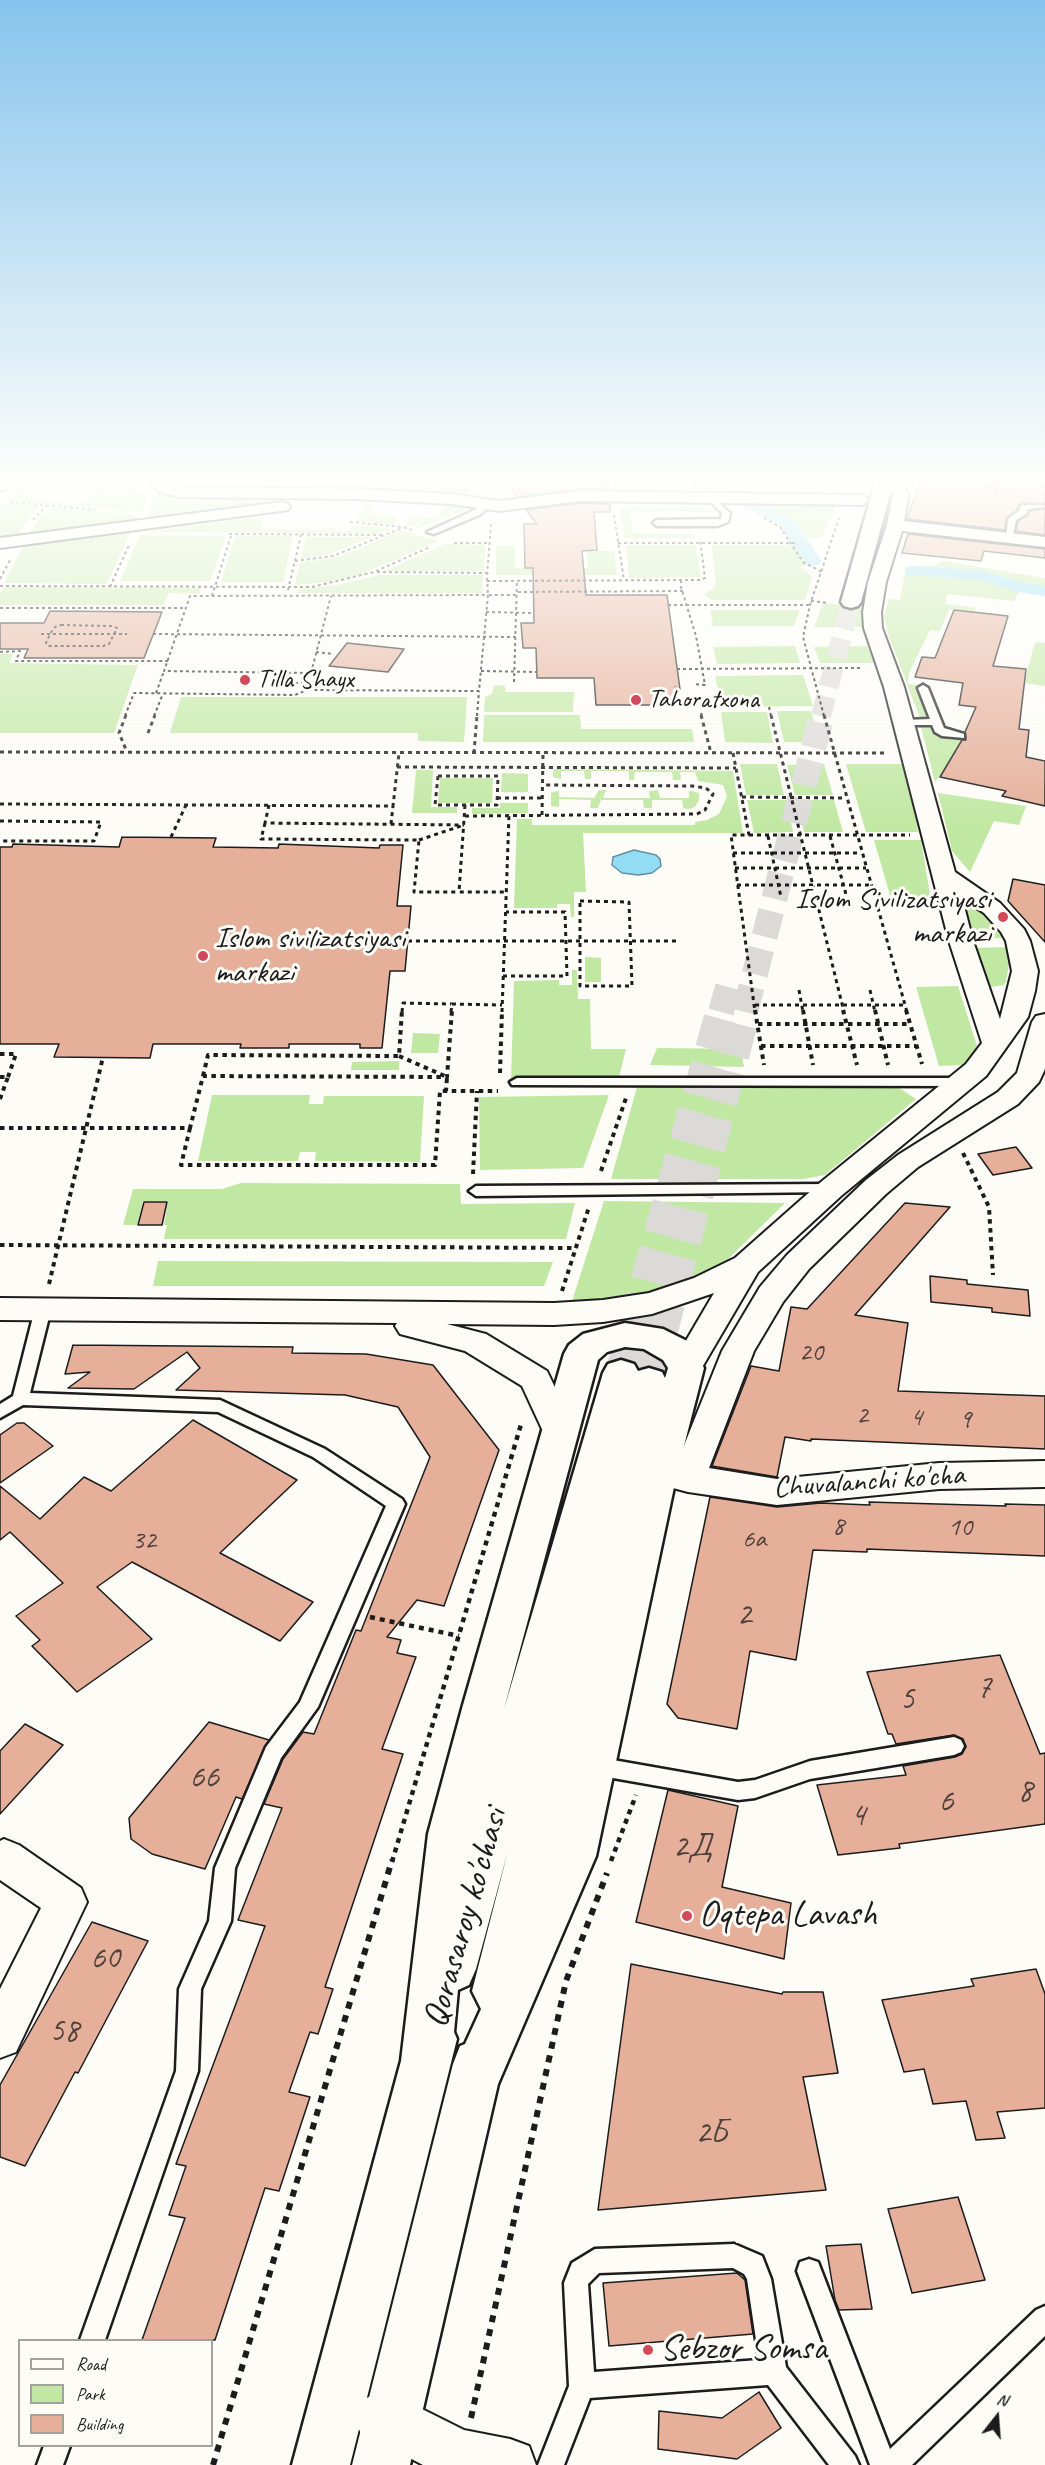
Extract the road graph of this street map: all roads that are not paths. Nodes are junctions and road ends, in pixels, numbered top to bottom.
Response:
1 (874, 598) edge
2 (923, 688) dead end
3 (935, 722) junction
4 (903, 723) junction
5 (960, 736) dead end
6 (943, 875) junction
7 (1045, 1022) edge
8 (996, 1044) junction
9 (517, 1082) dead end
10 (961, 1082) junction
11 (831, 1189) junction
12 (476, 1191) dead end
13 (746, 1265) junction
14 (0, 1309) edge
15 (43, 1309) junction
16 (346, 1313) junction
17 (652, 1374) junction
18 (20, 1399) junction
19 (0, 1412) edge
20 (560, 1433) junction
21 (1045, 1474) edge
22 (673, 1476) junction
23 (954, 1746) dead end
24 (593, 1766) junction
25 (2, 1860) edge
26 (0, 2036) edge
27 (426, 2060) junction
28 (473, 2084) junction
29 (809, 2271) dead end
30 (1045, 2319) edge
31 (93, 2339) edge
32 (774, 2372) junction
33 (582, 2386) junction
34 (336, 2406) junction
35 (387, 2443) edge
36 (56, 2447) edge
37 (50, 2465) edge
38 (321, 2465) edge
39 (510, 2465) edge
40 (551, 2465) edge
41 (846, 2465) edge
42 (883, 2465) edge
43 (893, 2465) edge

1 - 4 street
2 - 3 lane
3 - 4 lane
3 - 5 lane
4 - 6 street
6 - 8 street
6 - 8 street
7 - 22 street
8 - 10 street
9 - 10 lane
10 - 11 street
11 - 12 lane
11 - 13 street
13 - 16 street
13 - 17 street
14 - 15 street
15 - 16 street
15 - 18 lane
16 - 20 street
17 - 20 main road
17 - 22 main road
17 - 27 main road, Qorasaroy ko'chasi
17 - 28 main road, Qorasaroy ko'chasi
18 - 19 lane
18 - 31 lane
20 - 27 main road
21 - 22 street, Chuvalanchi ko'cha
22 - 24 main road
23 - 24 lane
24 - 28 main road
25 - 26 street
27 - 34 main road, Qorasaroy ko'chasi
28 - 35 main road, Qorasaroy ko'chasi
29 - 42 lane
30 - 43 lane
32 - 33 lane
32 - 33 lane
32 - 41 lane
33 - 40 lane
34 - 35 street
34 - 38 main road, Qorasaroy ko'chasi
35 - 39 street
36 - 37 lane

